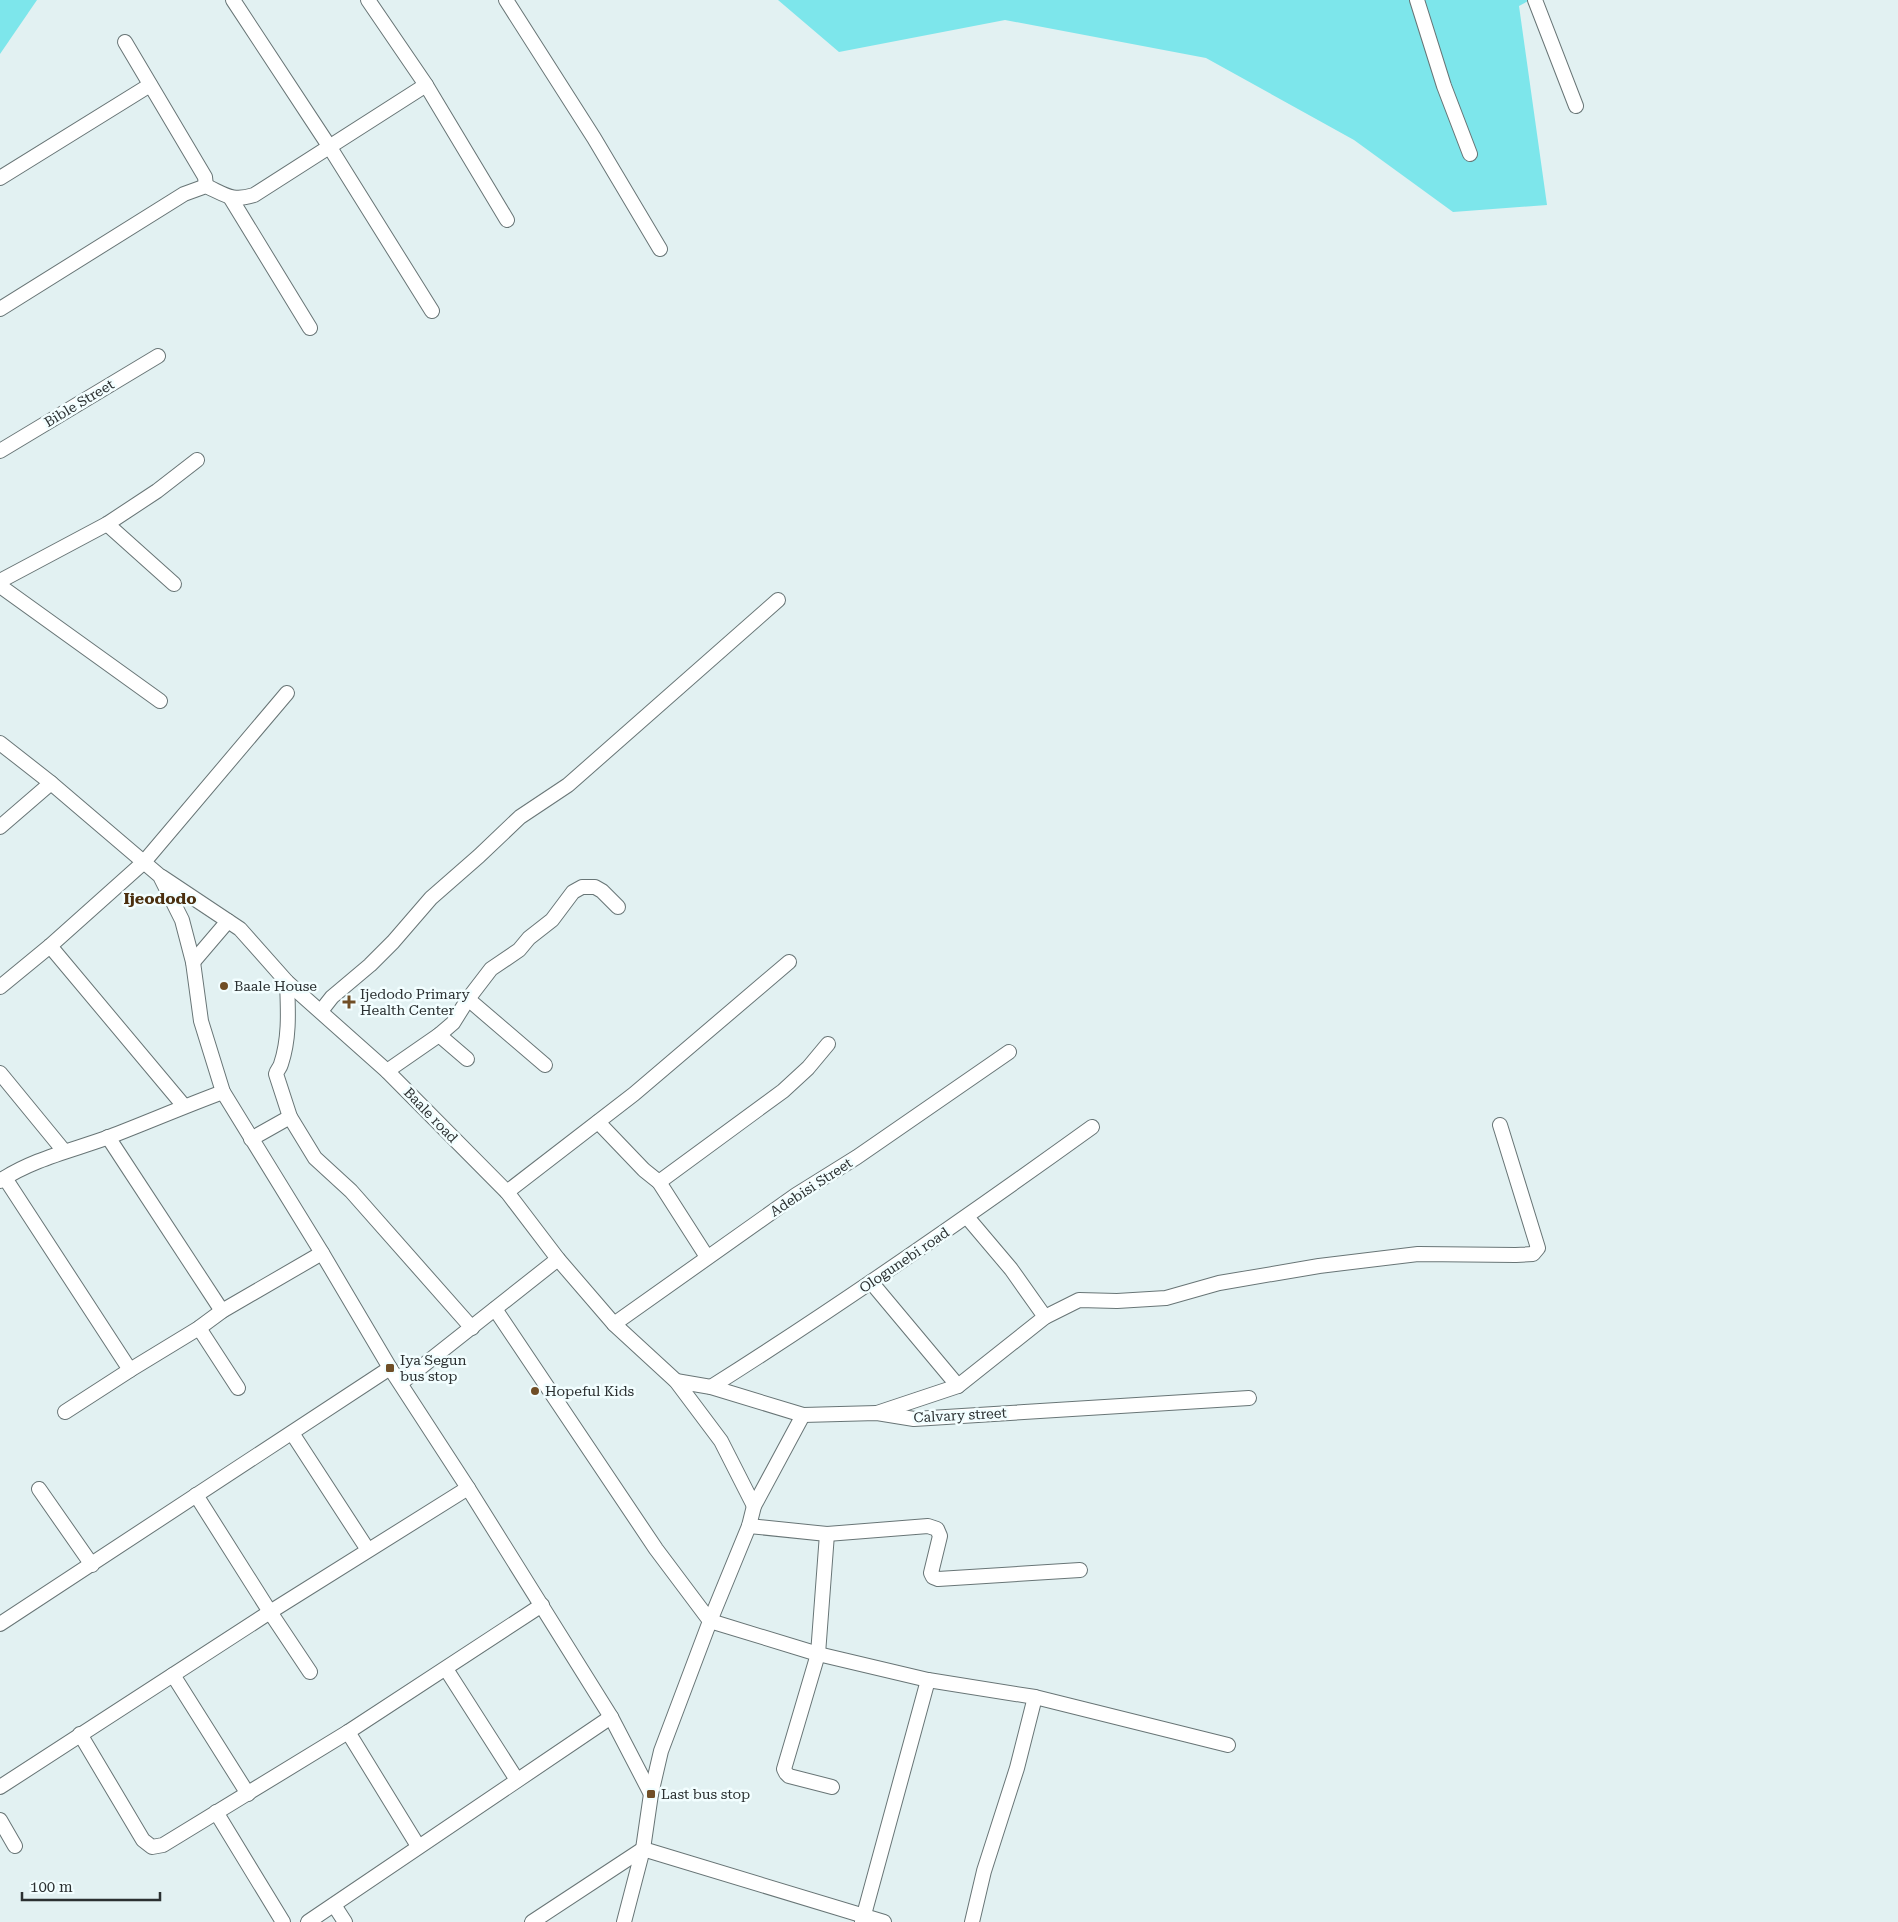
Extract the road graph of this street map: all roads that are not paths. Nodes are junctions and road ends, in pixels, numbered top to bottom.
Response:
1 (233, 0) edge
2 (506, 0) edge
3 (1417, 0) edge
4 (1535, 0) edge
5 (373, 2) edge
6 (125, 42) dead end
7 (150, 85) junction
8 (426, 85) junction
9 (1576, 106) dead end
10 (329, 146) junction
11 (1470, 154) dead end
12 (0, 178) edge
13 (206, 186) junction
14 (230, 197) junction
15 (507, 220) dead end
16 (660, 249) dead end
17 (0, 309) edge
18 (432, 311) dead end
19 (310, 328) dead end
20 (158, 356) dead end
21 (0, 450) edge
22 (196, 460) dead end
23 (107, 524) junction
24 (0, 581) edge
25 (174, 584) dead end
26 (0, 586) edge
27 (778, 600) dead end
28 (287, 693) dead end
29 (160, 700) dead end
30 (0, 743) edge
31 (51, 783) junction
32 (0, 827) edge
33 (144, 862) junction
34 (160, 876) junction
35 (618, 907) dead end
36 (228, 921) junction
37 (50, 946) junction
38 (193, 962) junction
39 (789, 962) dead end
40 (287, 982) junction
41 (0, 987) edge
42 (468, 999) junction
43 (321, 1011) junction
44 (440, 1035) junction
45 (828, 1044) dead end
46 (1009, 1052) dead end
47 (467, 1059) dead end
48 (545, 1065) dead end
49 (387, 1071) junction
50 (0, 1073) edge
51 (223, 1092) junction
52 (184, 1106) junction
53 (290, 1117) junction
54 (598, 1122) junction
55 (1500, 1124) dead end
56 (1092, 1127) dead end
57 (108, 1137) junction
58 (251, 1139) junction
59 (64, 1151) junction
60 (2, 1179) edge
61 (659, 1182) junction
62 (507, 1192) junction
63 (967, 1217) junction
64 (322, 1253) junction
65 (707, 1257) junction
66 (558, 1259) junction
67 (871, 1282) junction
68 (495, 1309) junction
69 (222, 1311) junction
70 (1045, 1317) junction
71 (614, 1324) junction
72 (199, 1328) junction
73 (472, 1328) junction
74 (390, 1368) junction
75 (130, 1370) junction
76 (676, 1381) junction
77 (401, 1383) junction
78 (710, 1386) junction
79 (958, 1386) junction
80 (238, 1388) dead end
81 (1249, 1398) dead end
82 (65, 1412) dead end
83 (877, 1413) junction
84 (803, 1415) junction
85 (292, 1433) junction
86 (468, 1488) junction
87 (38, 1489) dead end
88 (196, 1495) junction
89 (754, 1506) junction
90 (749, 1526) junction
91 (827, 1534) junction
92 (368, 1550) junction
93 (92, 1565) junction
94 (1080, 1570) dead end
95 (542, 1605) junction
96 (270, 1612) junction
97 (710, 1621) junction
98 (1, 1623) edge
99 (818, 1654) junction
100 (446, 1669) junction
101 (310, 1672) dead end
102 (173, 1675) junction
103 (928, 1680) junction
104 (1035, 1697) junction
105 (611, 1717) junction
106 (348, 1732) junction
107 (80, 1734) junction
108 (1228, 1745) dead end
109 (517, 1780) junction
110 (0, 1787) edge
111 (832, 1787) dead end
112 (248, 1794) junction
113 (651, 1794) junction
114 (216, 1812) junction
115 (0, 1820) edge
116 (15, 1846) dead end
117 (418, 1846) junction
118 (643, 1849) junction
119 (334, 1905) junction
120 (863, 1919) edge
121 (283, 1922) edge
122 (308, 1922) edge
123 (345, 1922) edge
124 (532, 1922) edge
125 (624, 1922) edge
126 (884, 1922) edge
127 (972, 1922) edge

1 - 10 street
2 - 16 street
3 - 11 street
4 - 9 street
5 - 8 street
6 - 7 street
7 - 12 street
7 - 13 street
8 - 10 street
8 - 15 street
10 - 14 street
10 - 18 street
13 - 14 street
13 - 17 street
14 - 19 street
20 - 21 street, Bible Street
22 - 23 street
23 - 24 street
23 - 25 street
26 - 29 street
27 - 43 street
28 - 33 street
30 - 31 street
31 - 32 street
31 - 33 street
33 - 34 street
33 - 37 street
34 - 36 street, Baale road
34 - 38 street
35 - 42 street
36 - 38 street
36 - 40 street, Baale road
37 - 41 street
37 - 52 street
38 - 51 street
39 - 54 street
40 - 43 street, Baale road
40 - 53 street
42 - 44 street
42 - 48 street
43 - 49 street, Baale road
44 - 47 street
44 - 49 street
45 - 61 street
46 - 65 street, Adebisi Street
49 - 62 street, Baale road
50 - 59 street
51 - 52 street
51 - 58 street
52 - 57 street
53 - 58 street
53 - 73 street
54 - 61 street
54 - 62 street
55 - 70 street
56 - 63 street, Ologunebi road
57 - 59 street
57 - 69 street
58 - 64 street
59 - 60 street
60 - 75 street
61 - 65 street
62 - 66 street, Baale road
63 - 67 street, Ologunebi road
63 - 70 street
64 - 69 street
64 - 74 street
65 - 71 street, Adebisi Street
66 - 68 street
66 - 71 street, Baale road
67 - 78 street, Ologunebi road
67 - 79 street
68 - 73 street
68 - 97 street
69 - 72 street
70 - 79 street
71 - 76 street, Baale road
72 - 75 street
72 - 80 street
73 - 77 street
74 - 77 street
74 - 85 street
75 - 82 street
76 - 78 street, Calvary street
76 - 89 street, Baale road
77 - 86 street
78 - 84 street, Calvary street
79 - 83 street
81 - 83 street, Calvary street
83 - 84 street, Calvary street
84 - 89 street
85 - 88 street
85 - 92 street
86 - 92 street
86 - 95 street
87 - 93 street
88 - 93 street
88 - 96 street
89 - 90 street
90 - 91 street
90 - 97 street
91 - 94 street
91 - 99 street
92 - 96 street
93 - 98 street
95 - 100 street
95 - 105 street
96 - 101 street
96 - 102 street
97 - 99 street
97 - 113 street
99 - 103 street
99 - 111 street
100 - 106 street
100 - 109 street
102 - 107 street
102 - 112 street
103 - 104 street
103 - 120 street
104 - 108 street
104 - 127 street
105 - 109 street
105 - 113 street
106 - 112 street
106 - 117 street
107 - 110 street
107 - 114 street
109 - 117 street
112 - 114 street
113 - 118 street
114 - 121 street
115 - 116 street
117 - 119 street
118 - 120 street
118 - 124 street
118 - 125 street
119 - 122 street
119 - 123 street
120 - 126 street

